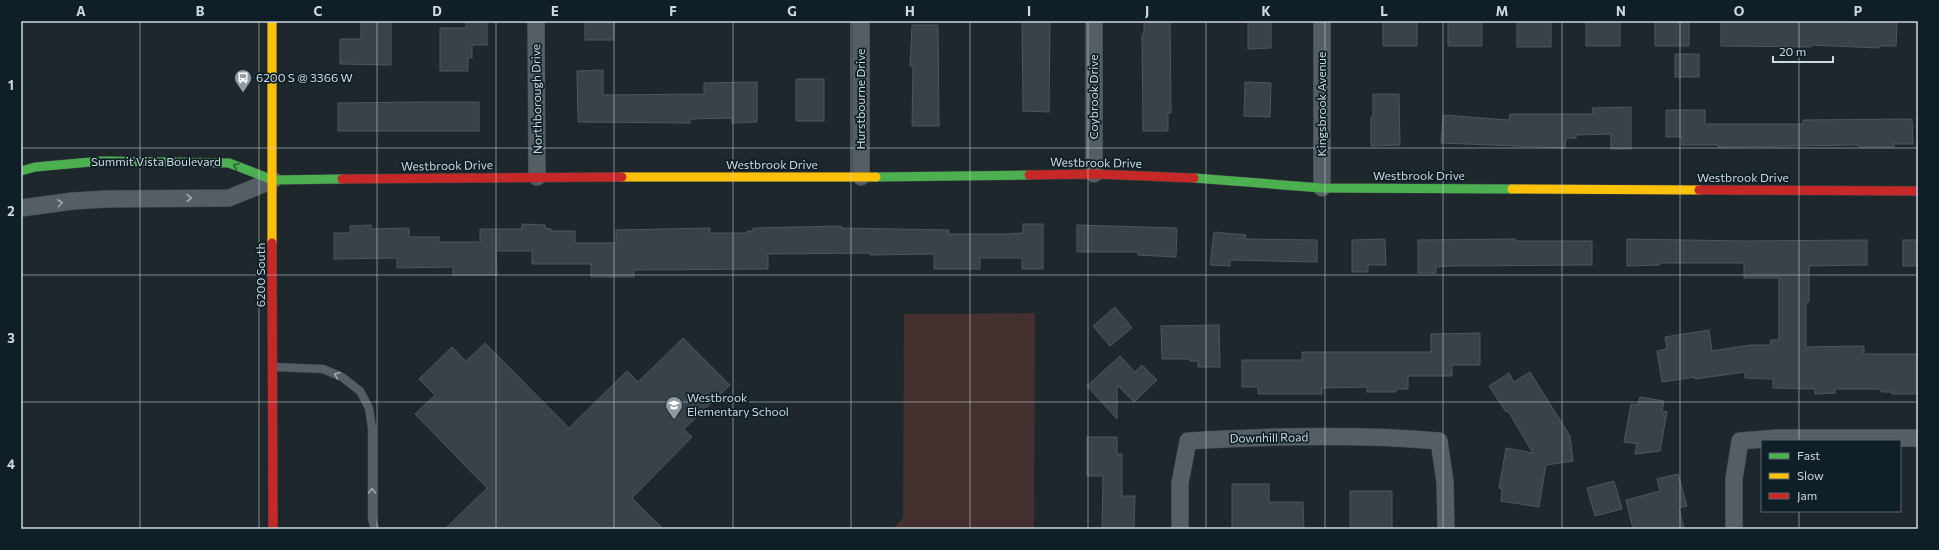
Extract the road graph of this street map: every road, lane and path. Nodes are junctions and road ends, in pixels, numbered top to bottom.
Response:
1 (272, 21) edge
2 (536, 21) edge
3 (862, 21) edge
4 (1094, 21) edge
5 (1322, 21) edge
6 (21, 170) edge
7 (1094, 174) junction
8 (537, 177) junction
9 (861, 177) junction
10 (273, 180) junction
11 (1322, 188) junction
12 (1918, 192) edge
13 (21, 208) edge
14 (273, 367) junction
15 (1918, 438) edge
16 (273, 529) edge
17 (375, 529) edge
18 (1180, 529) edge
19 (1446, 529) edge
20 (1734, 529) edge

1 - 10 street, 6200 South
2 - 8 street, Northborough Drive
3 - 9 street, Hurstbourne Drive
4 - 7 street, Coybrook Drive
5 - 11 street, Kingsbrook Avenue
10 -> 6 street, Summit Vista Boulevard
7 - 9 street, Westbrook Drive
7 - 11 street, Westbrook Drive
8 - 9 street, Westbrook Drive
8 - 10 street, Westbrook Drive
13 -> 10 street
10 - 14 street, 6200 South
11 - 12 street, Westbrook Drive
14 - 16 street, 6200 South
17 -> 14 lane
15 - 20 street
18 - 19 street, Downhill Road

